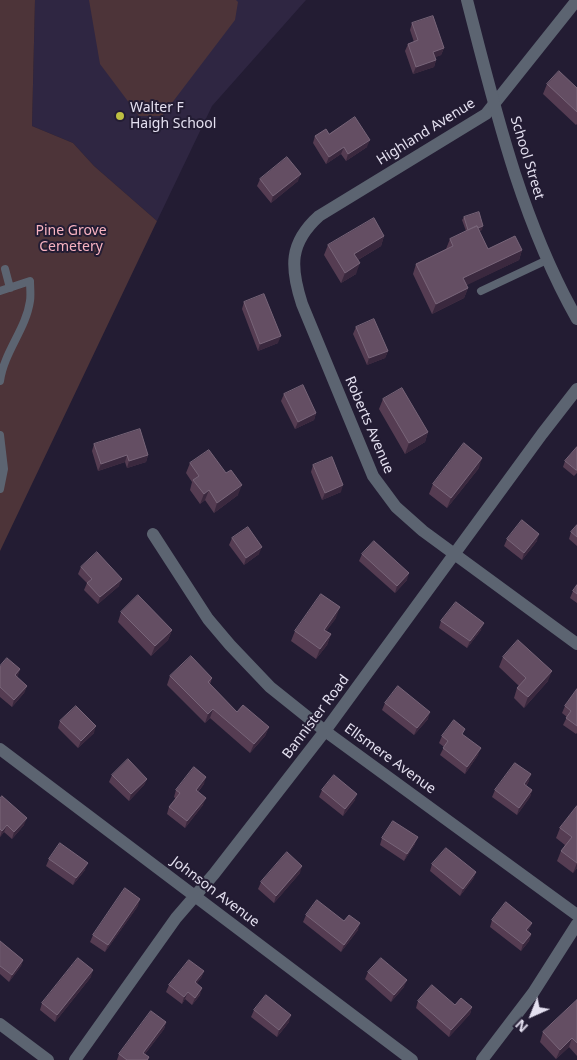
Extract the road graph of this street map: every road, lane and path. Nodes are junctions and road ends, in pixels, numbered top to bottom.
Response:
1 (467, 0) edge
2 (577, 0) edge
3 (494, 102) junction
4 (296, 249) joint
5 (547, 260) junction
6 (5, 269) dead end
7 (10, 288) junction
8 (0, 291) edge
9 (481, 291) dead end
10 (577, 319) edge
11 (0, 381) edge
12 (577, 389) edge
13 (0, 435) edge
14 (0, 489) edge
15 (153, 534) dead end
16 (454, 555) junction
17 (577, 644) edge
18 (325, 731) junction
19 (0, 748) edge
20 (194, 895) junction
21 (577, 915) edge
22 (577, 924) edge
23 (0, 1024) edge
24 (48, 1060) edge
25 (75, 1060) edge
26 (412, 1060) edge
27 (482, 1060) edge

1 - 3 street, School Street
2 - 3 street, Highland Avenue
3 - 4 street, Highland Avenue
3 - 5 street, School Street
4 - 16 street, Roberts Avenue
5 - 9 lane
5 - 10 street, School Street
6 - 7 lane
7 - 8 lane
7 - 11 lane
12 - 16 street, Bannister Road
13 - 14 lane
15 - 18 street, Ellsmere Avenue
16 - 17 street, Roberts Avenue
16 - 18 street, Bannister Road
18 - 20 street, Bannister Road
18 - 21 street, Ellsmere Avenue
19 - 20 street, Johnson Avenue
20 - 25 street, Bannister Road
20 - 26 street, Johnson Avenue
22 - 27 street
23 - 24 street

